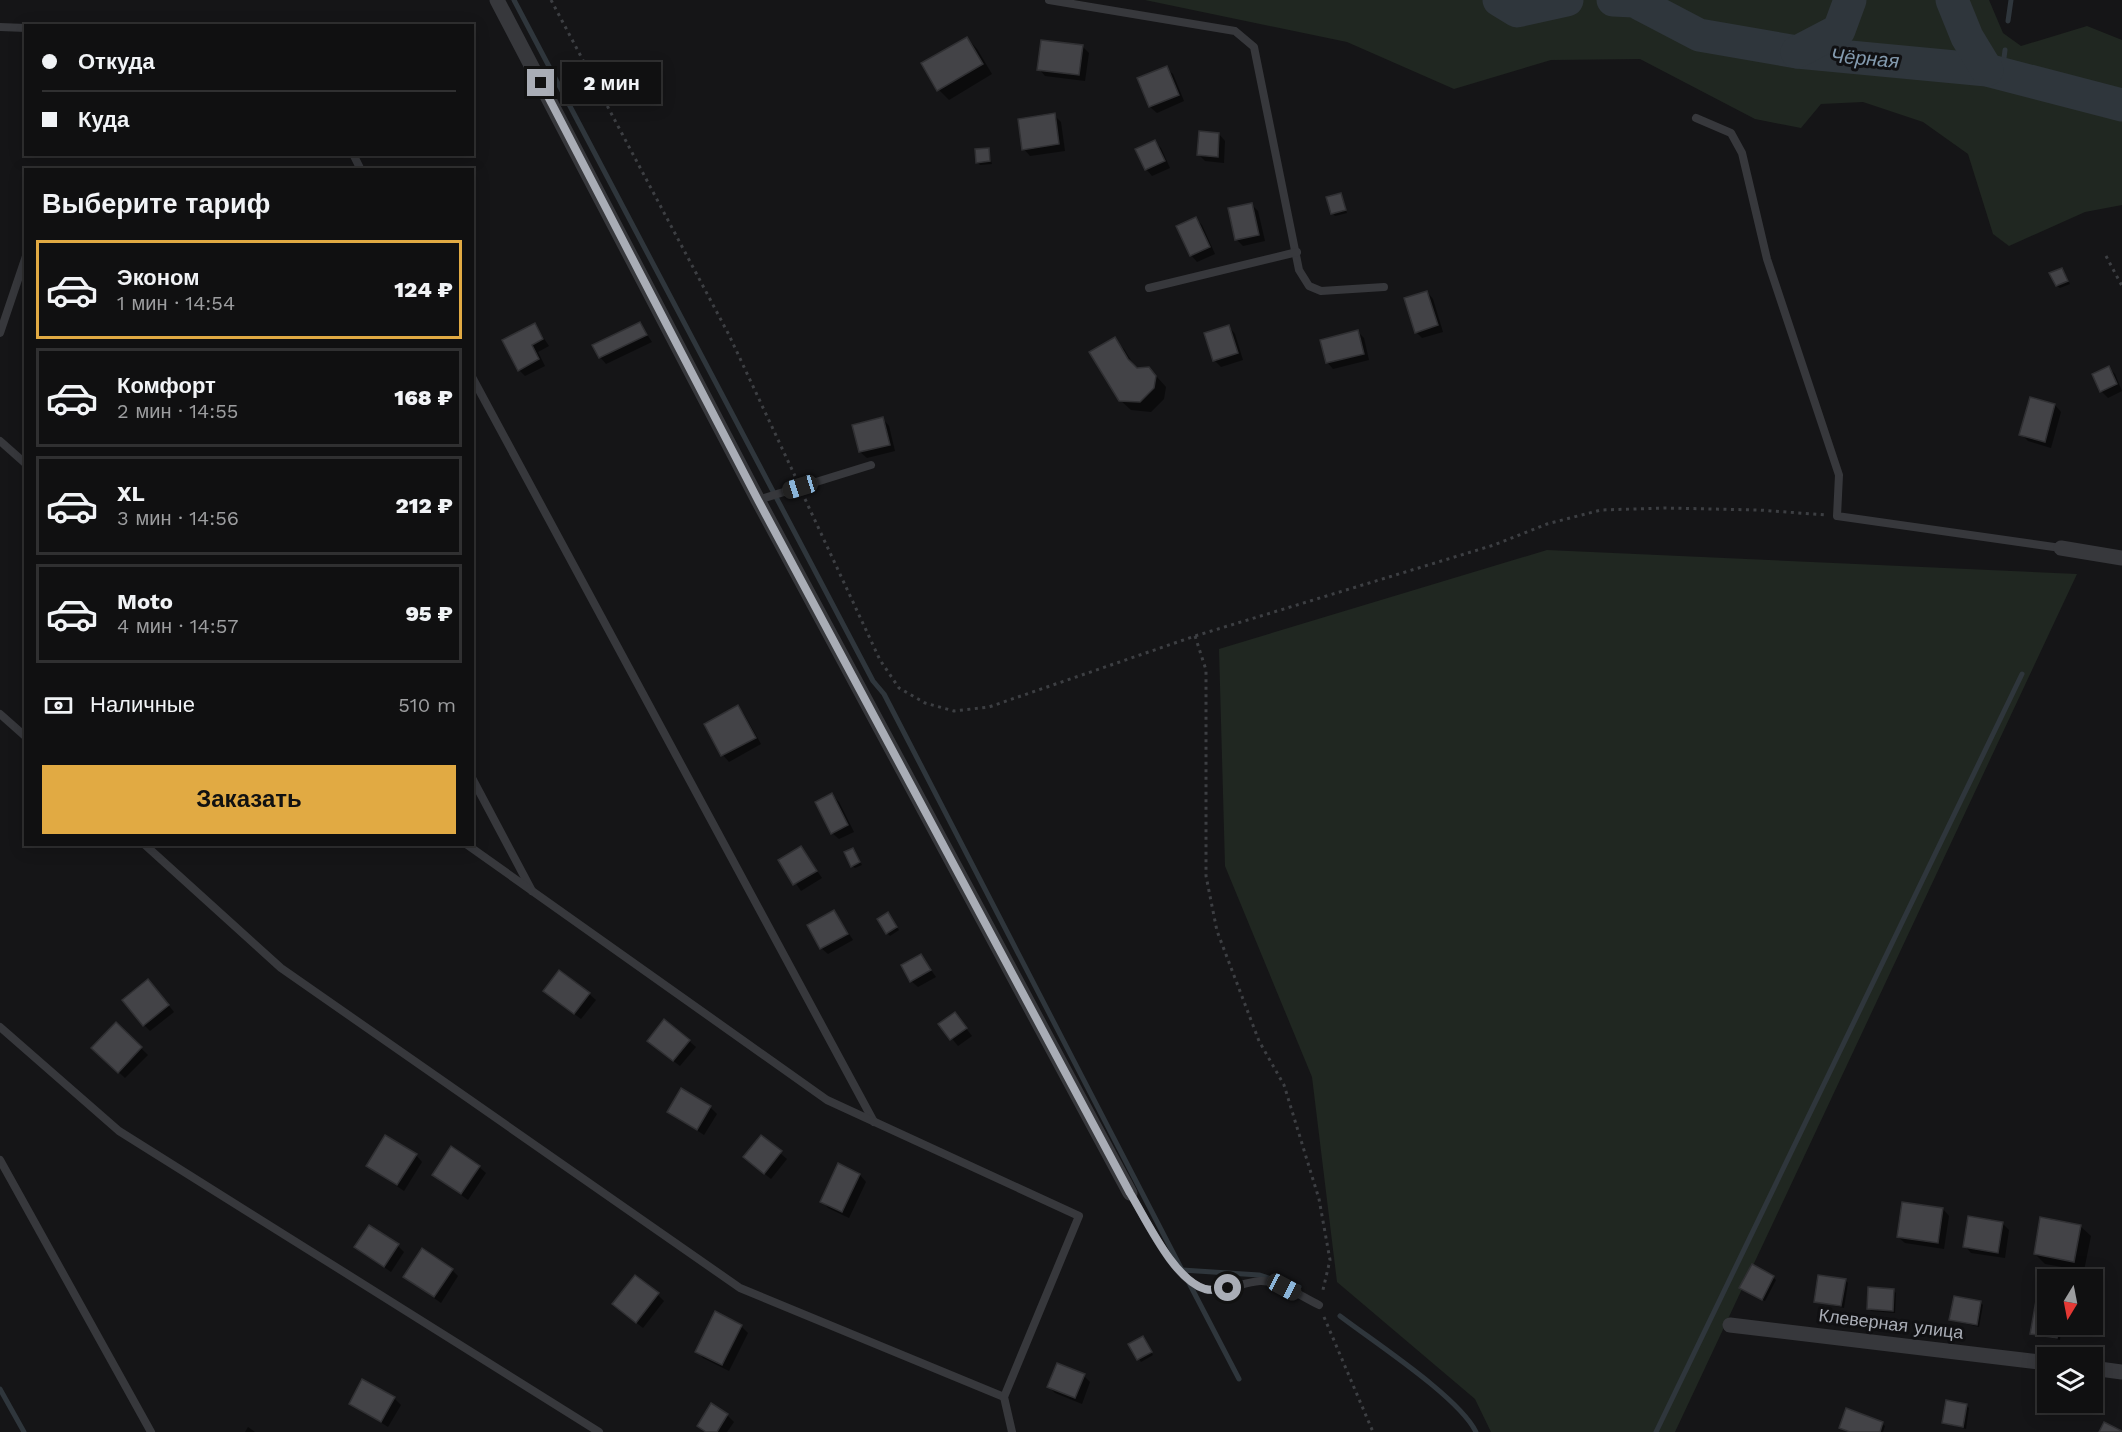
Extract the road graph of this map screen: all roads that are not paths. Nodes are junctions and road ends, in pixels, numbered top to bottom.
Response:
1 (497, 0) edge
2 (1049, 0) edge
3 (0, 27) edge
4 (24, 28) edge
5 (1696, 118) dead end
6 (1297, 252) junction
7 (24, 262) edge
8 (1384, 287) dead end
9 (1149, 288) dead end
10 (0, 333) edge
11 (474, 381) edge
12 (0, 441) edge
13 (24, 462) edge
14 (871, 465) dead end
15 (758, 500) junction
16 (2061, 548) joint
17 (2122, 558) edge
18 (0, 714) edge
19 (24, 735) edge
20 (474, 782) edge
21 (146, 846) edge
22 (469, 846) edge
23 (534, 894) junction
24 (0, 1028) edge
25 (874, 1122) junction
26 (0, 1160) edge
27 (1130, 1193) joint
28 (1319, 1305) road end
29 (1730, 1325) dead end
30 (2037, 1362) edge
31 (2103, 1369) edge
32 (2122, 1372) edge
33 (1004, 1397) junction
34 (151, 1432) edge
35 (599, 1432) edge
36 (1012, 1432) edge

1 - 15 street
2 - 6 lane
3 - 4 lane
5 - 16 lane
6 - 8 lane
6 - 9 lane
7 - 10 lane
11 - 25 lane
12 - 13 lane
14 - 15 lane
15 - 27 street
16 - 17 street
18 - 19 lane
20 - 23 lane
21 - 33 lane
22 - 23 lane
23 - 25 lane
24 - 35 lane
25 - 33 lane
26 - 34 lane
27 - 28 lane
29 - 30 street, Клеверная улица
31 - 32 street
33 - 36 lane

